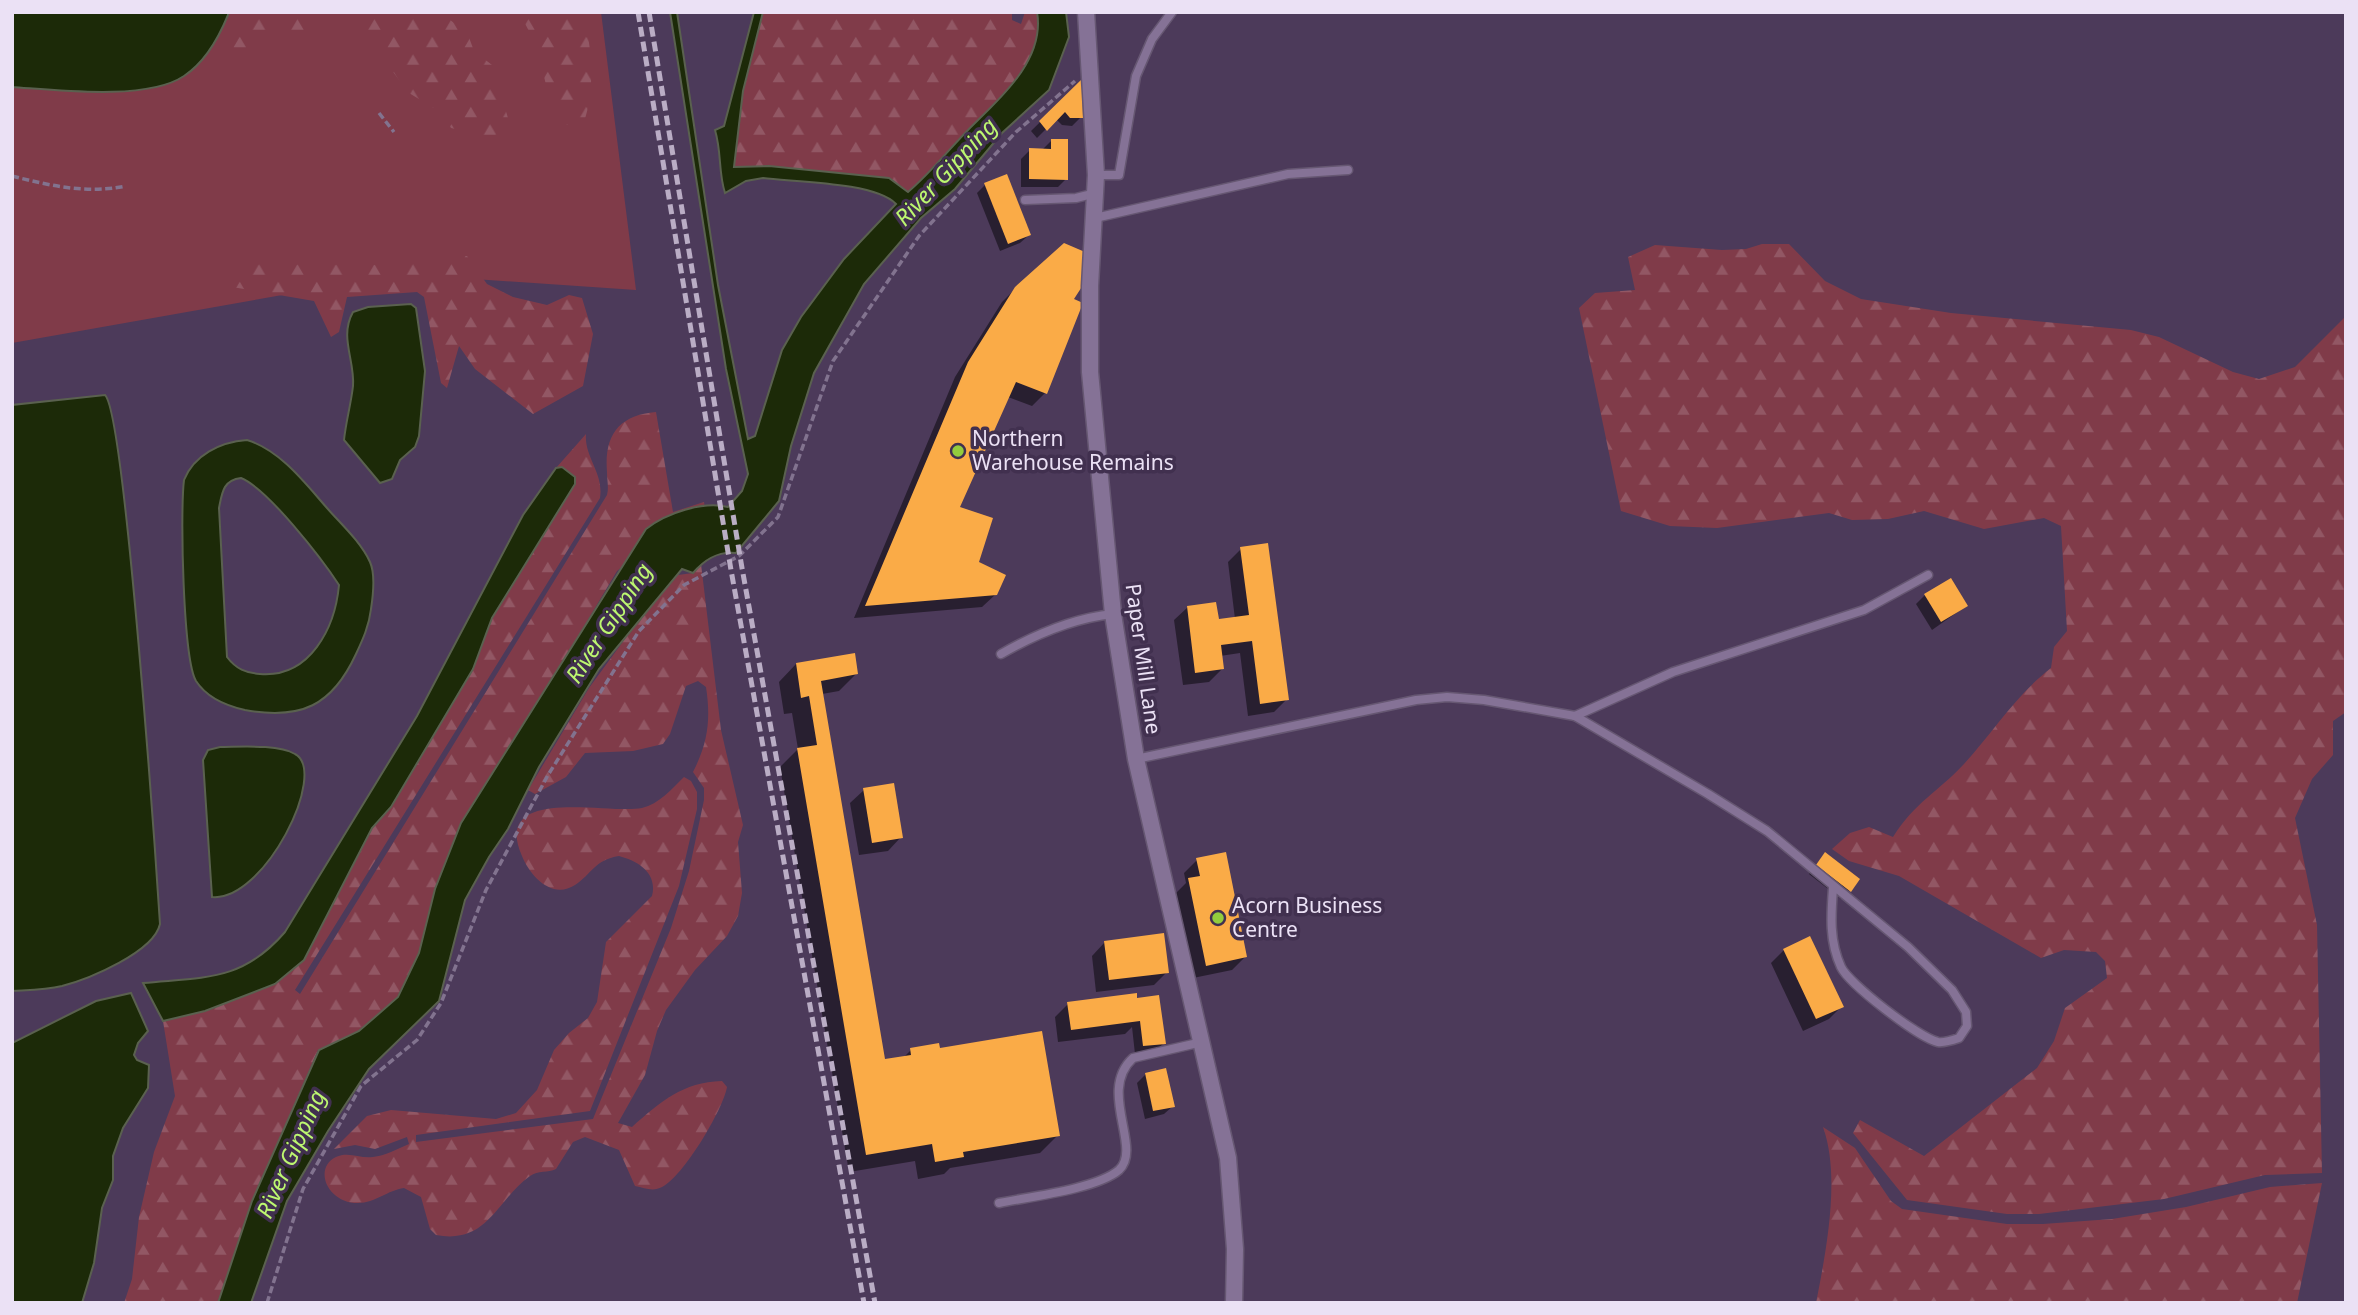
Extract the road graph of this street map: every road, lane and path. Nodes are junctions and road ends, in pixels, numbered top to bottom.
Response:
1 (1086, 12) edge
2 (1172, 12) edge
3 (1089, 69) junction
4 (379, 113) dead end
5 (394, 132) dead end
6 (1348, 170) dead end
7 (1096, 175) junction
8 (12, 176) edge
9 (126, 186) dead end
10 (1096, 192) junction
11 (1025, 200) dead end
12 (1095, 218) junction
13 (1928, 575) dead end
14 (1113, 614) junction
15 (1001, 654) dead end
16 (1575, 716) junction
17 (1136, 759) junction
18 (1833, 888) junction
19 (1202, 1042) junction
20 (999, 1203) dead end
21 (267, 1303) edge
22 (1234, 1303) edge

1 - 3 street, Paper Mill Lane
2 - 7 lane
3 - 7 street, Paper Mill Lane
3 - 21 path
4 - 5 path
6 - 12 lane
7 - 10 street, Paper Mill Lane
8 - 9 path
10 - 11 lane
10 - 12 street, Paper Mill Lane
12 - 14 street, Paper Mill Lane
13 - 16 lane
14 - 15 lane
14 - 17 street, Paper Mill Lane
16 - 17 lane
16 - 18 lane
17 - 19 street, Paper Mill Lane
18 - 18 lane
19 - 20 lane
19 - 22 street, Paper Mill Lane

